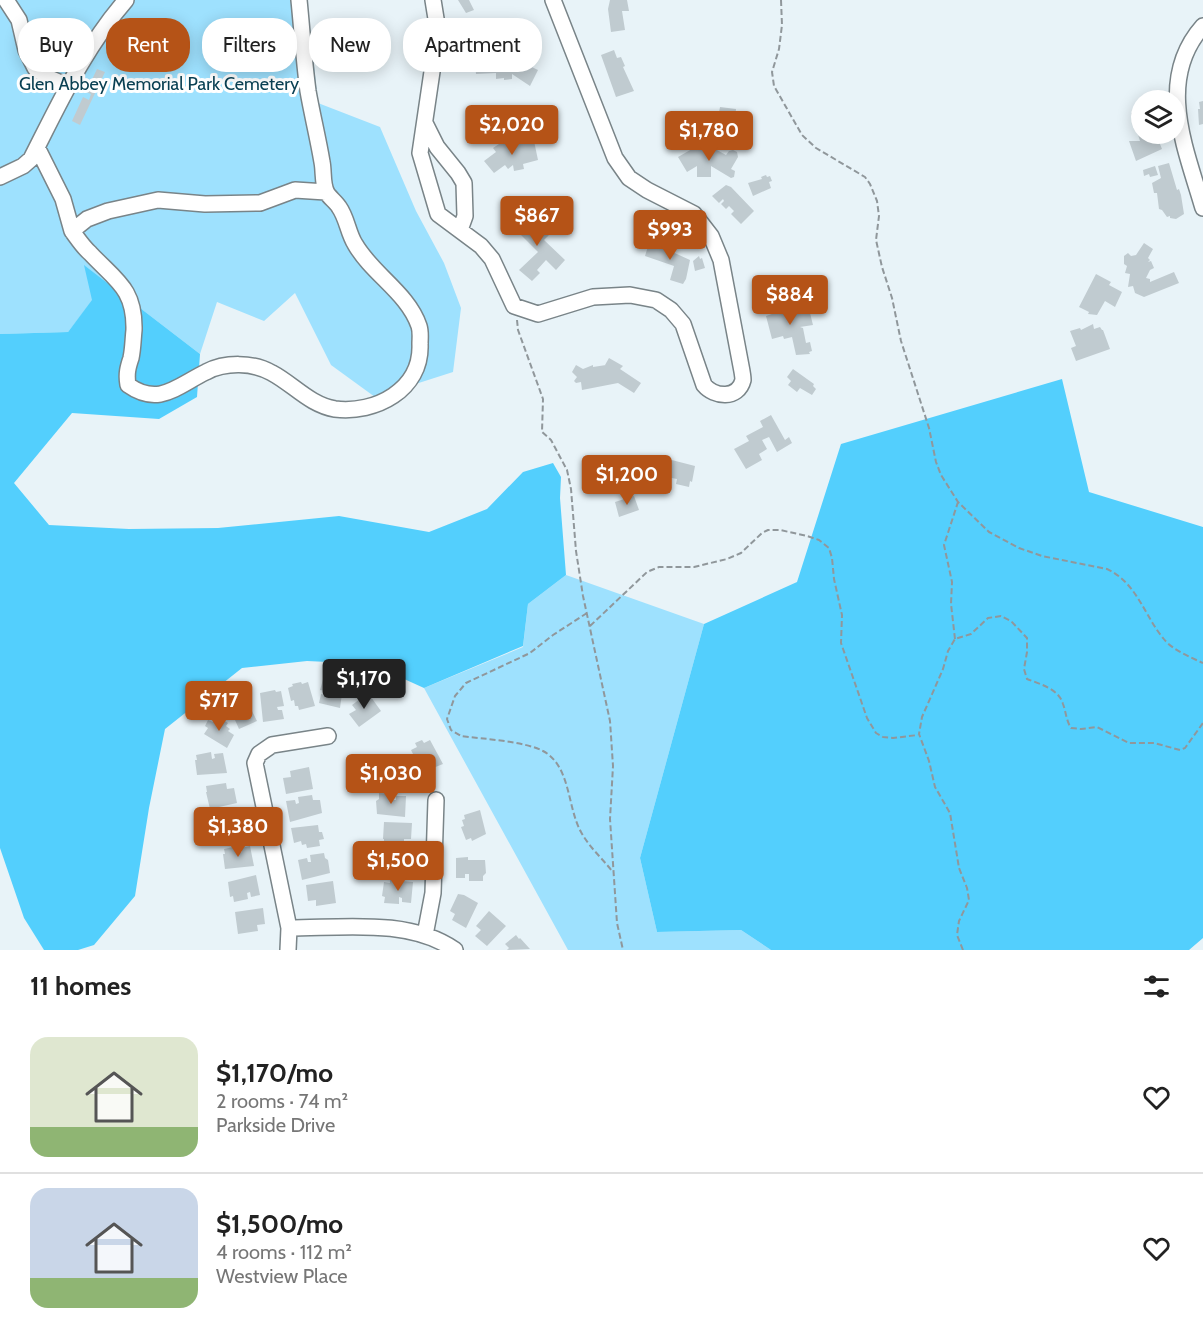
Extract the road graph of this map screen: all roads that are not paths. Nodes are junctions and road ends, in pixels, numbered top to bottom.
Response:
1 (6, 0) edge
2 (126, 0) edge
3 (299, 0) edge
4 (433, 0) edge
5 (553, 0) edge
6 (1203, 26) edge
7 (68, 86) junction
8 (425, 123) junction
9 (37, 147) junction
10 (0, 177) edge
11 (326, 192) junction
12 (1203, 208) edge
13 (460, 230) junction
14 (72, 231) junction
15 (328, 736) dead end
16 (436, 800) dead end
17 (289, 928) junction
18 (425, 935) junction
19 (288, 950) edge
20 (455, 950) edge

1 - 7 street
2 - 7 street
3 - 11 street
4 - 8 street
5 - 13 street
6 - 12 street
7 - 9 street
8 - 13 street
8 - 13 street
9 - 10 street
9 - 14 street
11 - 14 street
11 - 14 street
15 - 17 street
16 - 18 street
17 - 18 street
17 - 19 street
18 - 20 street

